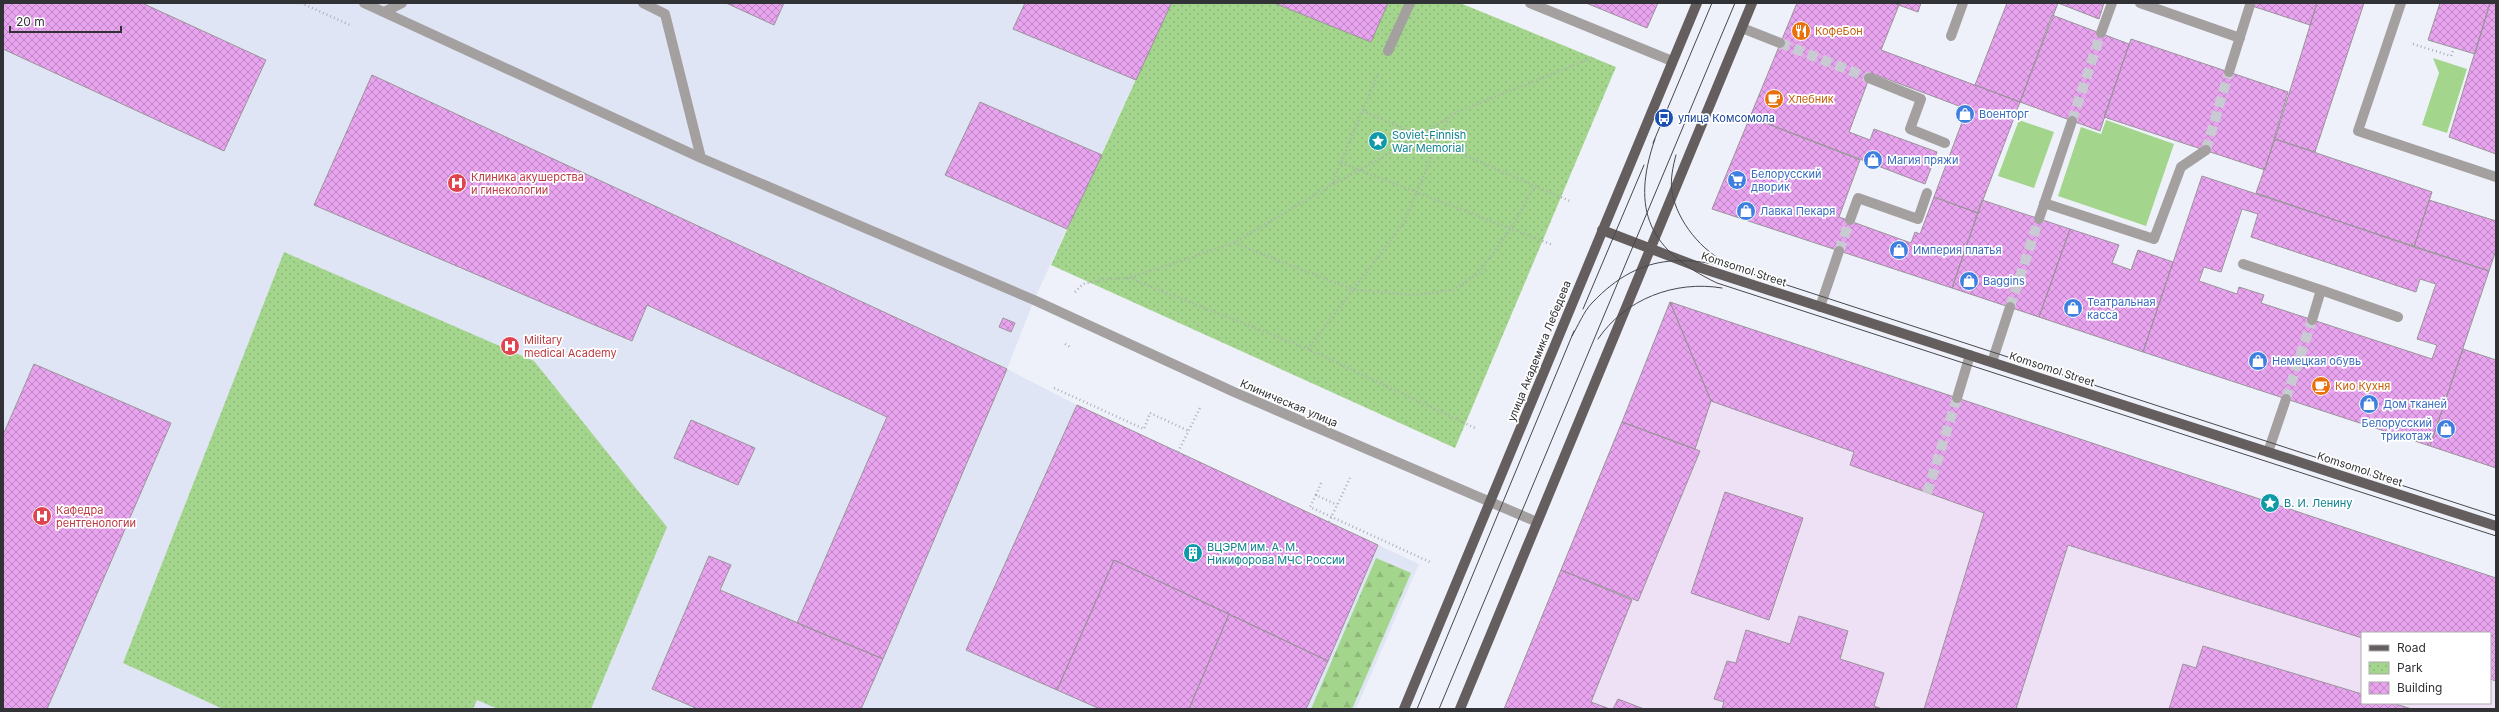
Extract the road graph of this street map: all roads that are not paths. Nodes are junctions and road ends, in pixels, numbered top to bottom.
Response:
1 (364, 3) edge
2 (402, 3) edge
3 (643, 3) edge
4 (1410, 3) edge
5 (1530, 3) edge
6 (1697, 3) edge
7 (1752, 3) edge
8 (1963, 3) edge
9 (2112, 3) edge
10 (2140, 3) edge
11 (2401, 3) edge
12 (2250, 5) dead end
13 (384, 12) junction
14 (1742, 28) junction
15 (2101, 33) tunnel mouth
16 (1951, 36) dead end
17 (2240, 38) junction
18 (1780, 43) tunnel mouth
19 (1388, 51) road end
20 (1672, 61) junction
21 (2229, 72) tunnel mouth
22 (1869, 78) tunnel mouth
23 (2072, 121) tunnel mouth
24 (1946, 143) dead end
25 (2206, 150) tunnel mouth
26 (701, 158) junction
27 (2496, 177) edge
28 (1927, 194) dead end
29 (2044, 203) junction
30 (2039, 219) tunnel mouth
31 (1850, 220) tunnel mouth
32 (1602, 230) junction
33 (1650, 249) junction
34 (1839, 251) tunnel mouth
35 (2243, 264) dead end
36 (2321, 290) junction
37 (1820, 307) junction
38 (2010, 307) tunnel mouth
39 (2398, 317) dead end
40 (2312, 320) tunnel mouth
41 (1970, 356) junction
42 (1992, 362) junction
43 (1957, 398) tunnel mouth
44 (2286, 399) tunnel mouth
45 (2268, 452) junction
46 (1490, 502) junction
47 (1537, 522) junction
48 (2496, 526) edge
49 (1404, 709) edge
50 (1460, 709) edge

1 - 13 street, Клиническая улица
2 - 13 street
3 - 26 street
4 - 19 street
5 - 20 street
6 - 20 main road, улица Академика Лебедева
7 - 14 main road
8 - 16 street
9 - 15 street
10 - 17 street
11 - 27 street
12 - 17 street
13 - 26 street, Клиническая улица
14 - 18 street
14 - 33 main road
17 - 21 street
20 - 32 main road, улица Академика Лебедева
22 - 24 street
23 - 29 street
25 - 29 street
26 - 46 street, Клиническая улица
28 - 31 street
29 - 30 street
32 - 33 main road, Komsomol Street
32 - 46 main road, улица Академика Лебедева
33 - 37 main road, Komsomol Street
33 - 47 main road
34 - 37 street
35 - 36 street
36 - 39 street
36 - 40 street
37 - 41 main road, Komsomol Street
38 - 42 street
41 - 42 main road, Komsomol Street
41 - 43 street
42 - 45 main road, Komsomol Street
44 - 45 street
45 - 48 main road, Komsomol Street
46 - 47 street, Клиническая улица
46 - 49 main road, улица Академика Лебедева
47 - 50 main road

